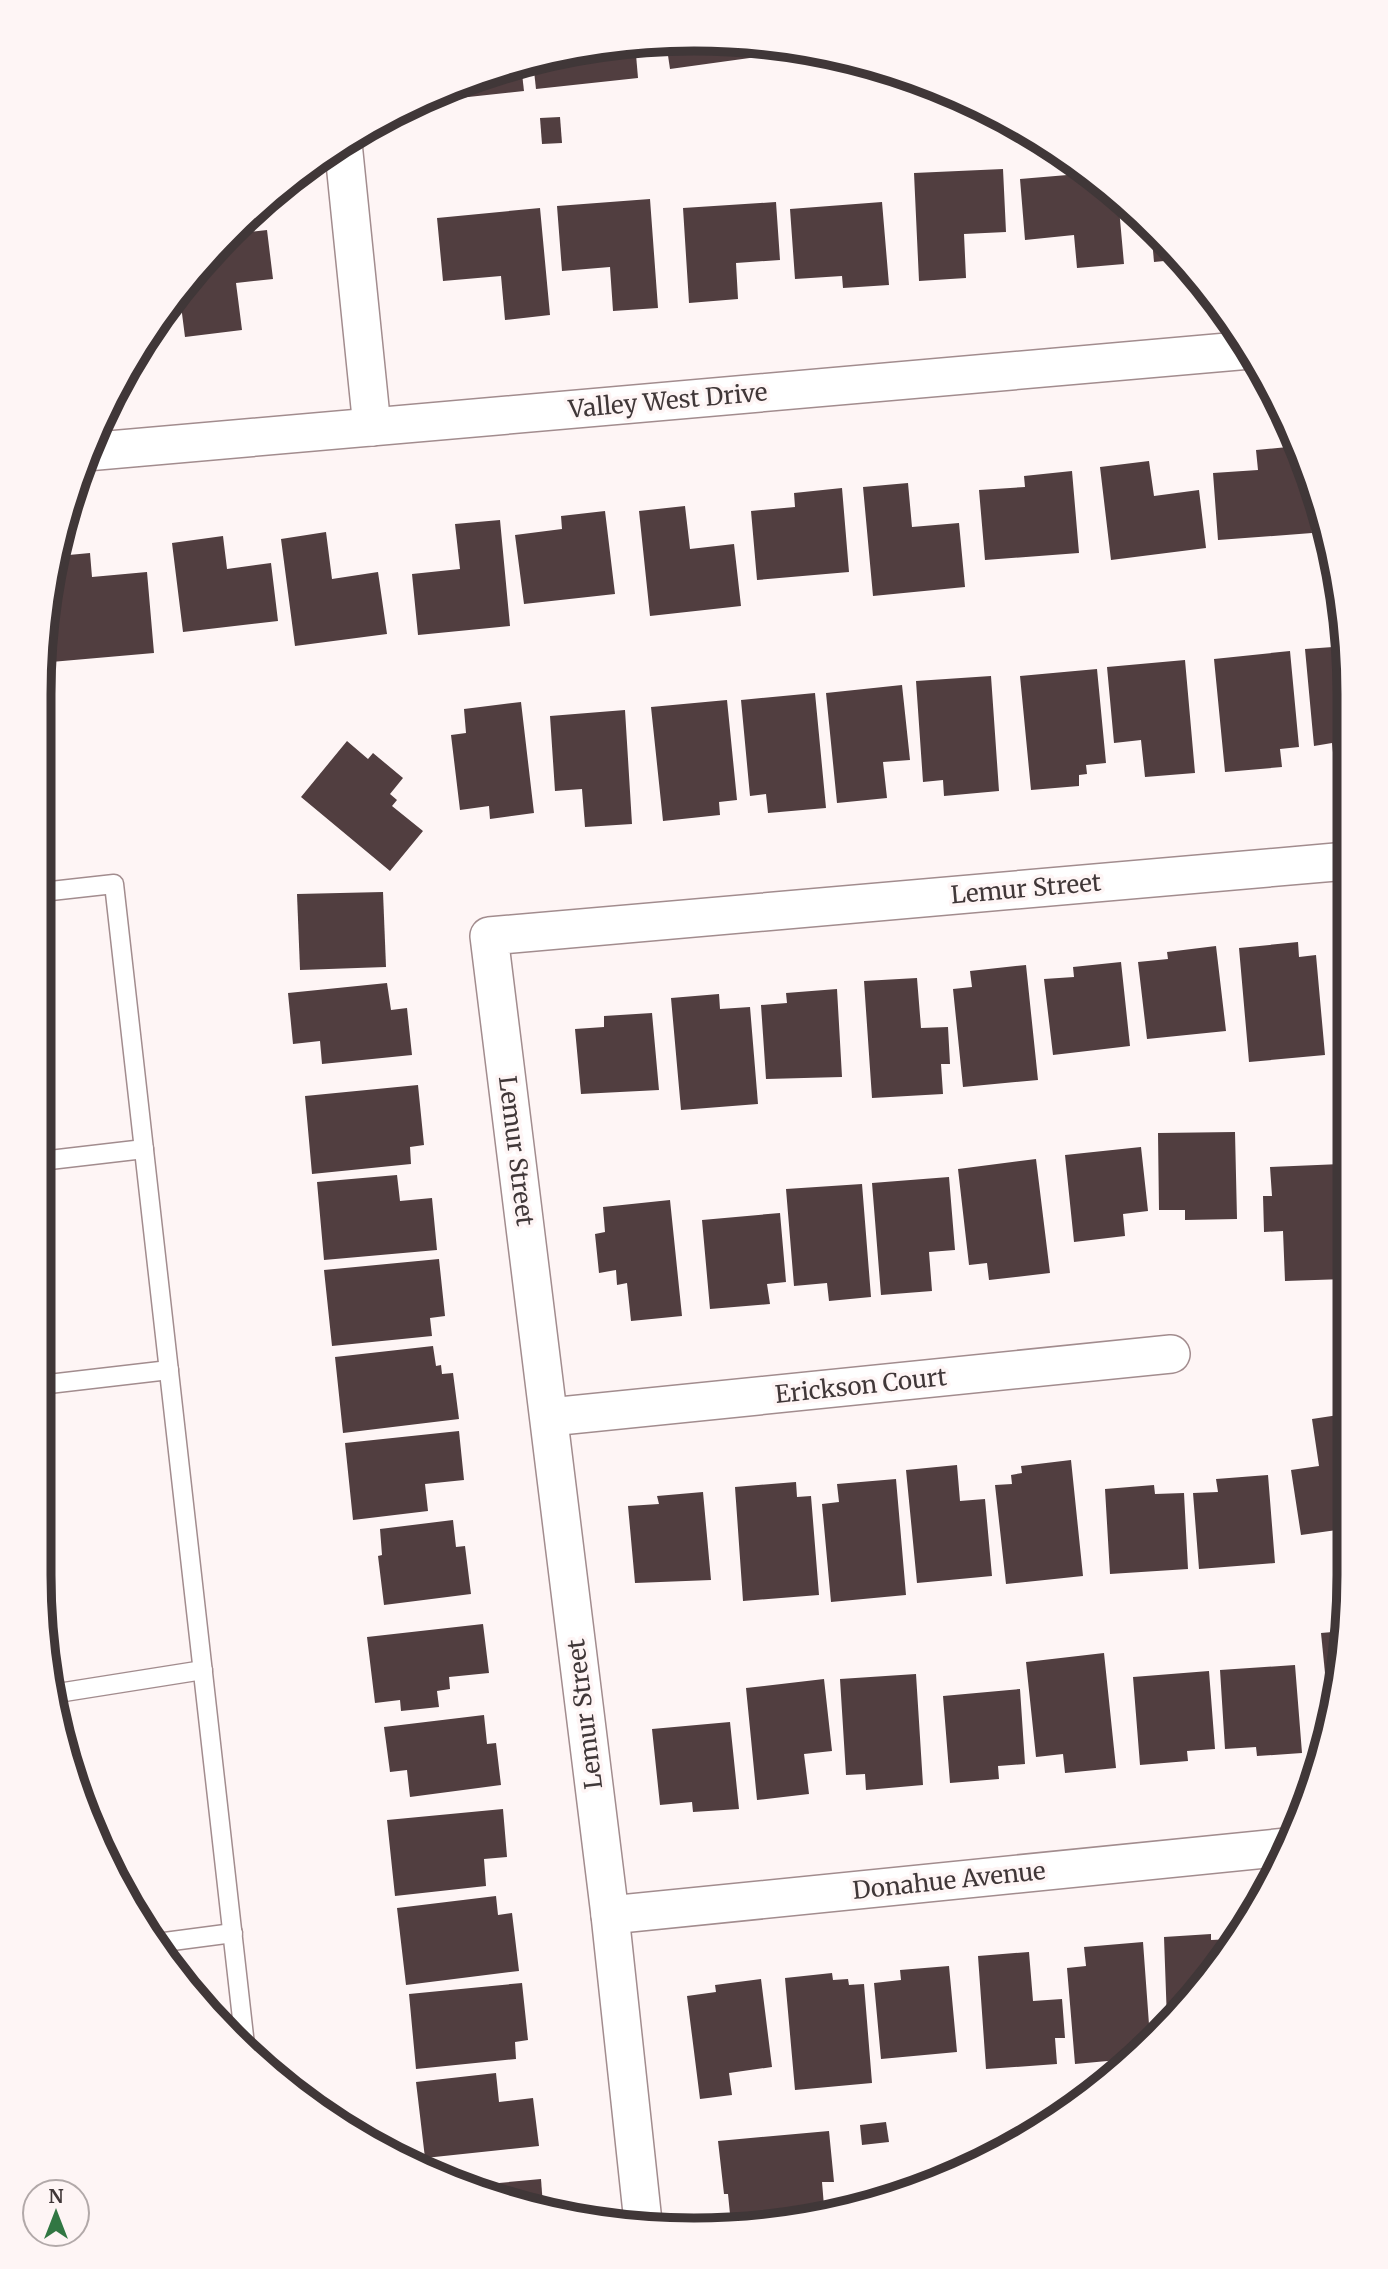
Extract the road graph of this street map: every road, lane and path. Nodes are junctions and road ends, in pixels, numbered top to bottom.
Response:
1 (344, 154) edge
2 (1238, 351) edge
3 (372, 427) junction
4 (99, 451) edge
5 (1337, 862) edge
6 (51, 891) edge
7 (144, 1149) junction
8 (51, 1160) edge
9 (1171, 1354) dead end
10 (169, 1370) junction
11 (51, 1384) edge
12 (550, 1417) junction
13 (203, 1670) junction
14 (62, 1692) edge
15 (1276, 1848) edge
16 (610, 1915) junction
17 (233, 1933) junction
18 (166, 1942) edge
19 (244, 2035) edge
20 (642, 2216) edge

1 - 3 street
2 - 3 street, Valley West Drive
3 - 4 street, Valley West Drive
5 - 12 street, Lemur Street
6 - 7 lane
7 - 8 lane
7 - 10 lane
9 - 12 street, Erickson Court
10 - 11 lane
10 - 13 lane
12 - 16 street, Lemur Street
13 - 14 lane
13 - 17 lane
15 - 16 street, Donahue Avenue
16 - 20 street, Lemur Street
17 - 18 lane
17 - 19 lane

